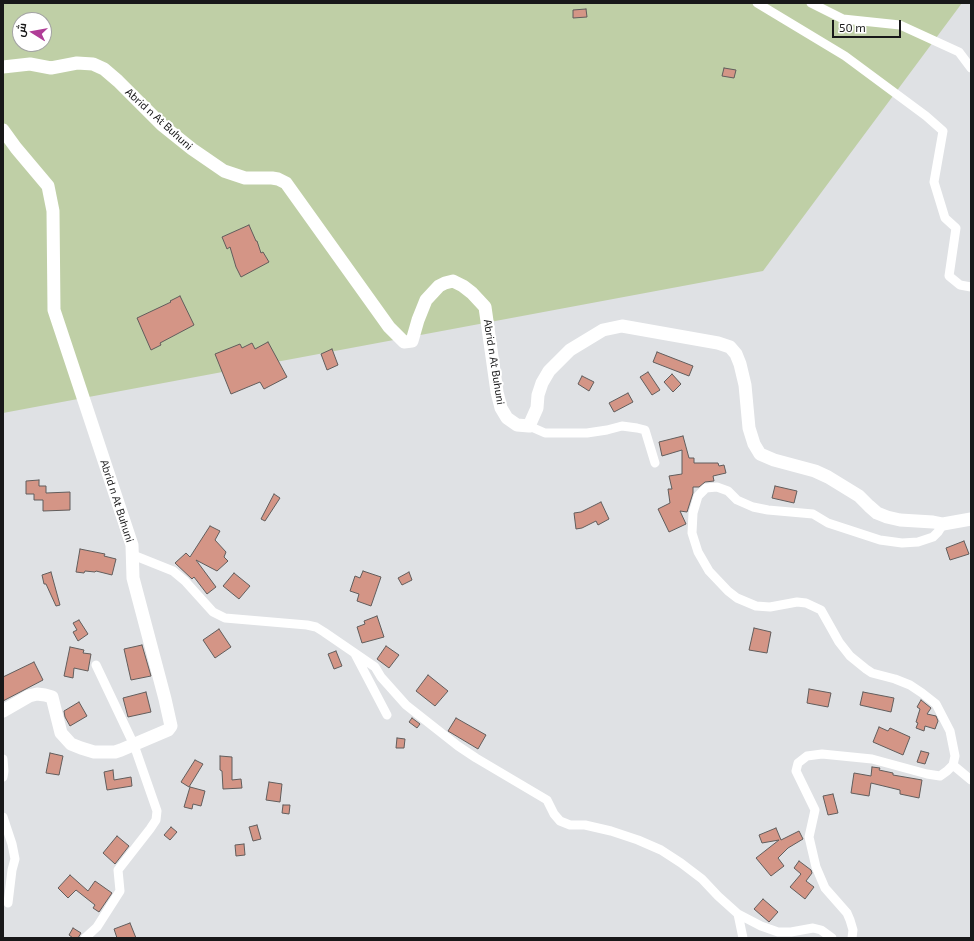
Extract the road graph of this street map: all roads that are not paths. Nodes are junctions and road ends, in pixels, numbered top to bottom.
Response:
1 (757, 3) edge
2 (812, 3) edge
3 (3, 67) edge
4 (971, 68) edge
5 (3, 130) edge
6 (971, 287) edge
7 (529, 426) junction
8 (655, 463) dead end
9 (971, 519) edge
10 (943, 524) junction
11 (133, 555) junction
12 (353, 651) junction
13 (96, 665) dead end
14 (3, 711) edge
15 (387, 715) dead end
16 (134, 745) junction
17 (3, 759) edge
18 (953, 765) junction
19 (3, 777) edge
20 (971, 780) edge
21 (3, 817) edge
22 (8, 903) dead end
23 (738, 914) junction
24 (86, 938) edge
25 (743, 938) edge
26 (832, 938) edge
27 (852, 938) edge

1 - 6 street
2 - 4 street
3 - 7 street, Abrid n At Buhuni
5 - 11 street, Abrid n At Buhuni
7 - 8 street
7 - 10 street
9 - 10 street
10 - 18 street
11 - 12 street
11 - 16 street, Abrid n At Buhuni
12 - 15 street
12 - 23 street
13 - 16 street
14 - 16 street, Abrid n At Buhuni
16 - 24 street
17 - 19 street
18 - 20 street
18 - 27 street
21 - 22 street
23 - 25 street
23 - 26 street

